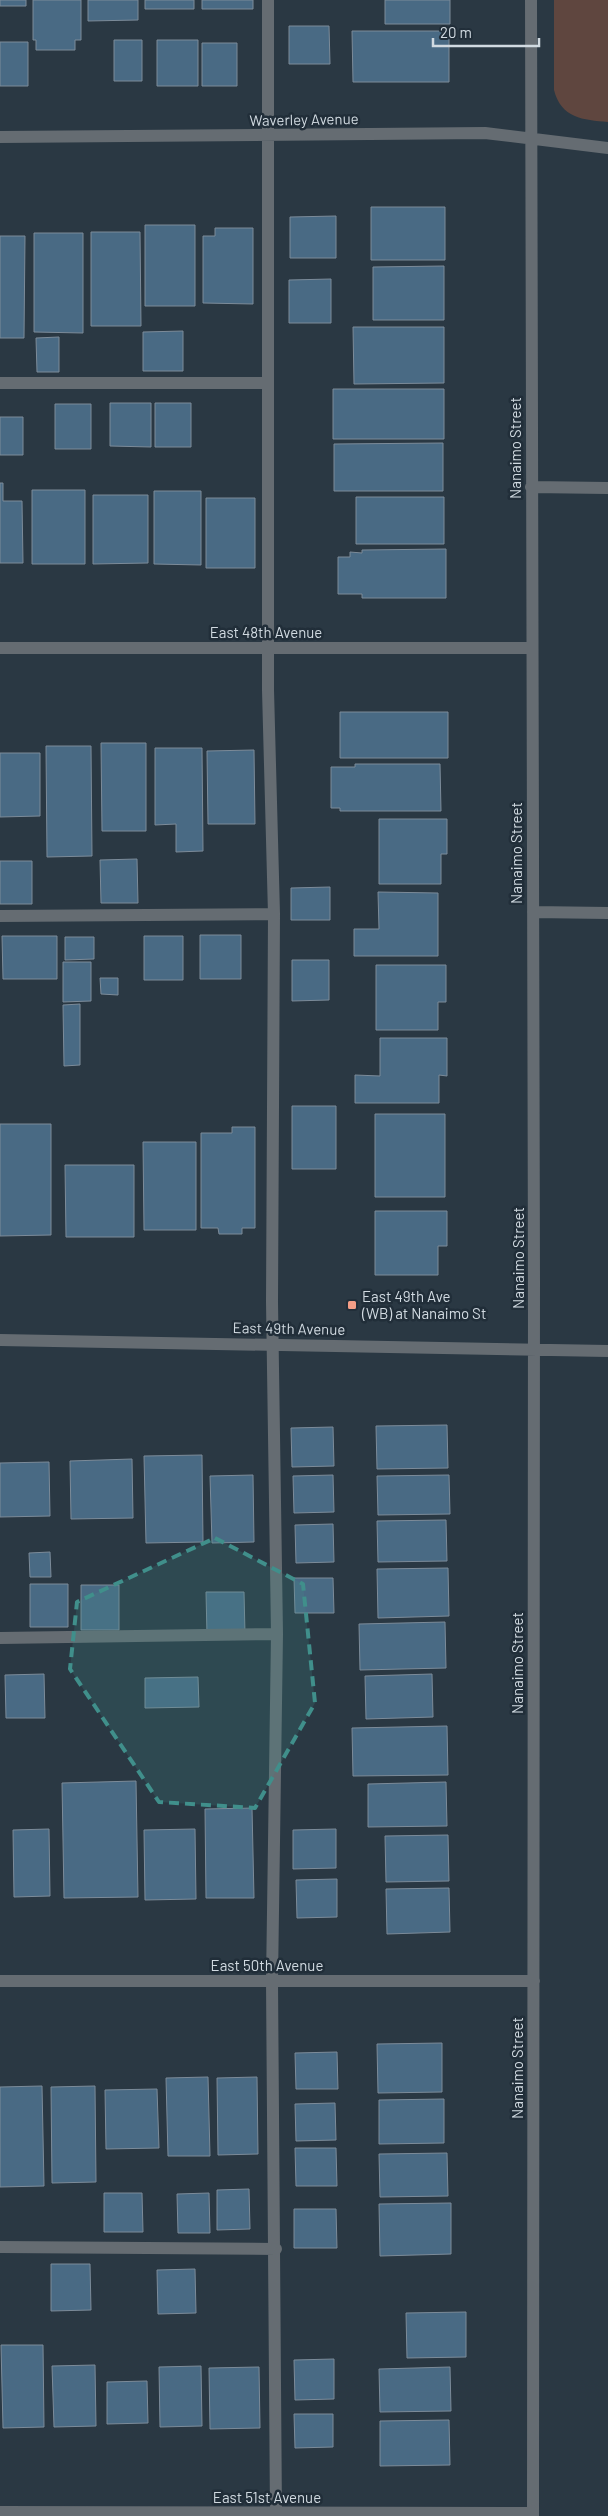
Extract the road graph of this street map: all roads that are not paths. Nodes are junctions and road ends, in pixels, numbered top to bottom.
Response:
1 (268, 0) edge
2 (531, 0) edge
3 (269, 136) junction
4 (0, 137) edge
5 (531, 139) junction
6 (608, 148) edge
7 (0, 383) edge
8 (268, 383) junction
9 (531, 487) junction
10 (608, 488) edge
11 (0, 648) edge
12 (268, 648) junction
13 (532, 648) junction
14 (533, 912) junction
15 (608, 913) edge
16 (274, 914) junction
17 (0, 916) edge
18 (0, 1340) edge
19 (272, 1344) junction
20 (533, 1349) junction
21 (608, 1351) edge
22 (277, 1634) junction
23 (0, 1638) edge
24 (0, 1981) edge
25 (272, 1981) junction
26 (534, 1981) junction
27 (0, 2247) edge
28 (276, 2249) junction
29 (0, 2512) edge
30 (276, 2514) edge
31 (533, 2514) edge

1 - 3 street
2 - 5 street, Nanaimo Street
3 - 4 street, Waverley Avenue
3 - 5 street, Waverley Avenue
3 - 8 street
5 - 6 street, Waverley Avenue
5 - 9 street, Nanaimo Street
7 - 8 street
8 - 12 street
9 - 10 street
9 - 13 street, Nanaimo Street
11 - 12 street, East 48th Avenue
12 - 13 street, East 48th Avenue
12 - 16 street
13 - 14 street, Nanaimo Street
14 - 15 street
14 - 20 street, Nanaimo Street
16 - 17 street
16 - 19 street
18 - 19 street, East 49th Avenue
19 - 20 street, East 49th Avenue
19 - 22 street
20 - 21 street, East 49th Avenue
20 - 26 street, Nanaimo Street
22 - 23 street
22 - 25 street
24 - 25 street, East 50th Avenue
25 - 26 street, East 50th Avenue
25 - 28 street
26 - 31 street, Nanaimo Street
27 - 28 street
28 - 30 street
29 - 30 street, East 51st Avenue
30 - 31 street, East 51st Avenue

